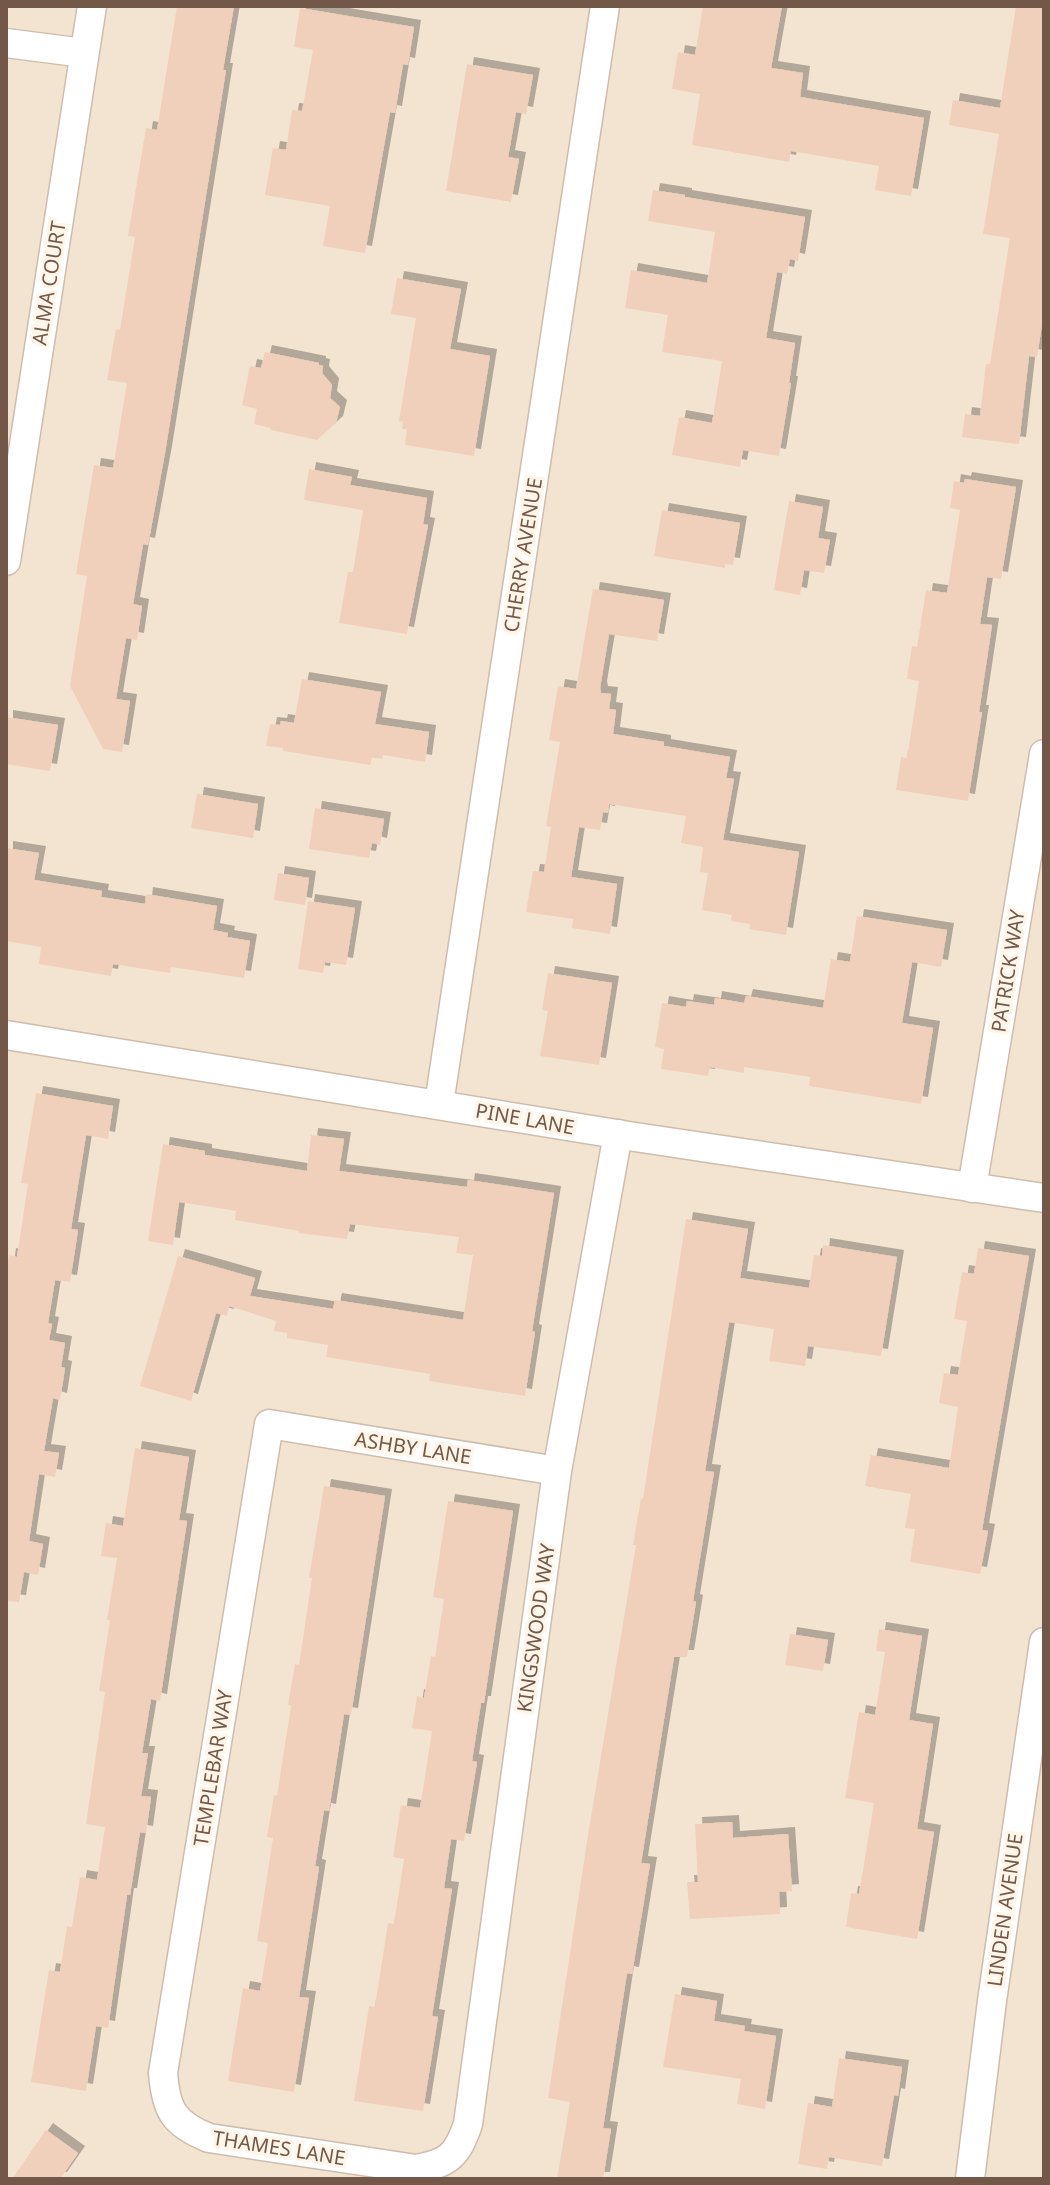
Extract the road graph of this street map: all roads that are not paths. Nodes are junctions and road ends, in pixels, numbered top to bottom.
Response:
1 (92, 6) edge
2 (605, 6) edge
3 (6, 43) edge
4 (84, 53) junction
5 (6, 561) edge
6 (1044, 754) edge
7 (6, 1035) edge
8 (439, 1104) junction
9 (618, 1134) junction
10 (972, 1188) junction
11 (1044, 1198) edge
12 (269, 1424) joint
13 (557, 1471) junction
14 (1044, 1642) edge
15 (171, 2112) joint
16 (468, 2124) joint
17 (970, 2179) edge

1 - 4 street, ALMA COURT
2 - 8 street, CHERRY AVENUE
3 - 4 street
4 - 5 street, ALMA COURT
6 - 10 street, PATRICK WAY
7 - 8 street, PINE LANE
8 - 9 street, PINE LANE
9 - 10 street, PINE LANE
9 - 13 street, KINGSWOOD WAY
10 - 11 street, PINE LANE
12 - 13 street, ASHBY LANE
12 - 15 street, TEMPLEBAR WAY
13 - 16 street, KINGSWOOD WAY
14 - 17 street, LINDEN AVENUE
15 - 16 street, THAMES LANE

